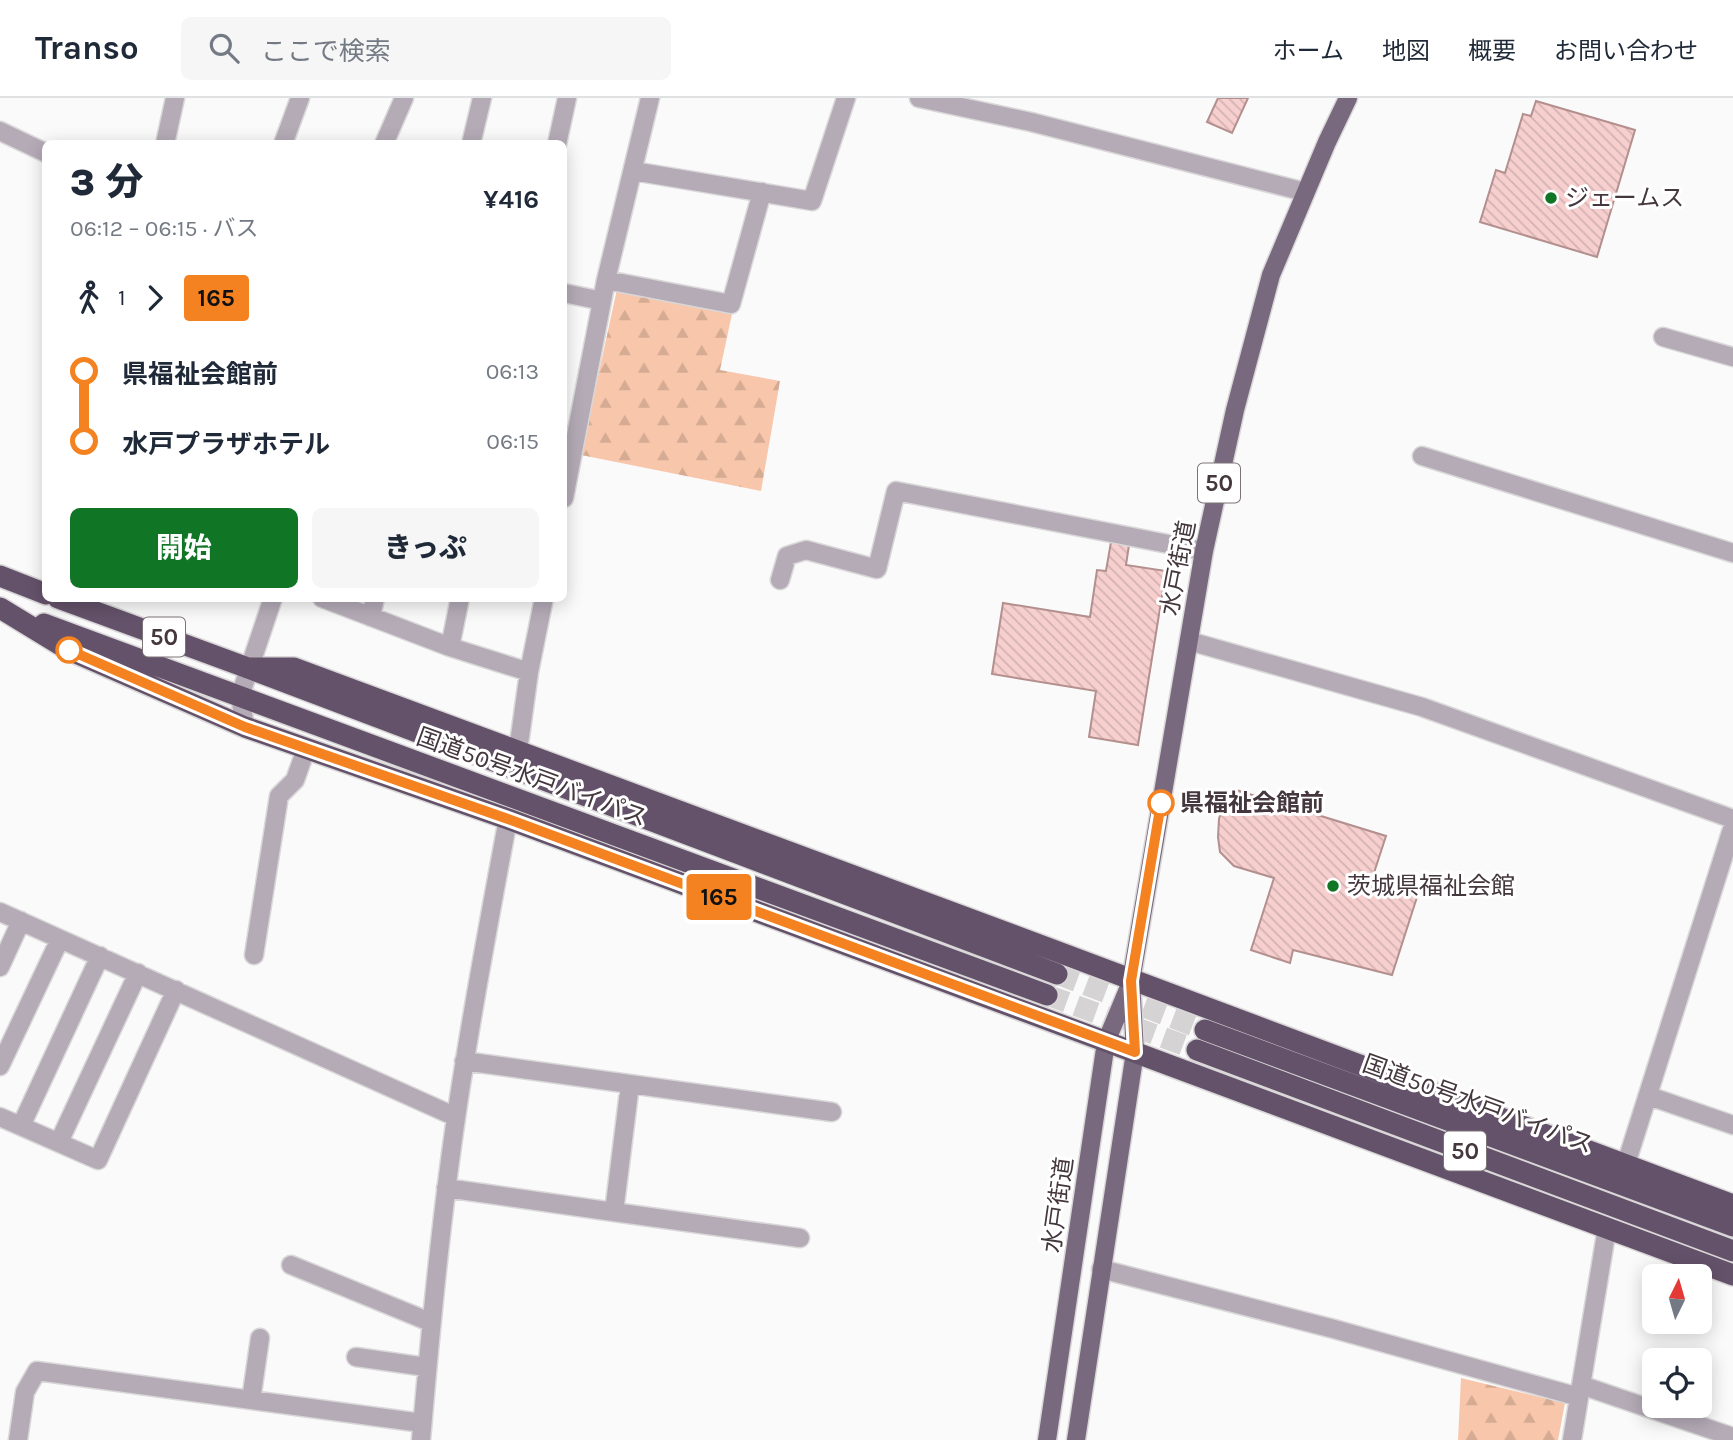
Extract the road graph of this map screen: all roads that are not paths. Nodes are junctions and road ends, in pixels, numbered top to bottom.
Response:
1 (175, 98) edge
2 (300, 98) edge
3 (482, 98) edge
4 (567, 98) edge
5 (650, 98) edge
6 (846, 98) edge
7 (919, 98) edge
8 (1348, 98) edge
9 (398, 101) edge
10 (944, 101) edge
11 (0, 131) edge
12 (166, 140) edge
13 (284, 140) edge
14 (385, 140) edge
15 (472, 140) edge
16 (558, 140) edge
17 (42, 151) edge
18 (633, 172) junction
19 (762, 192) junction
20 (1305, 192) junction
21 (606, 280) junction
22 (567, 294) edge
23 (602, 302) junction
24 (1663, 337) dead end
25 (1733, 357) edge
26 (1422, 456) dead end
27 (567, 483) edge
28 (1205, 551) junction
29 (1733, 553) edge
30 (0, 576) edge
31 (780, 580) dead end
32 (42, 592) edge
33 (69, 602) edge
34 (273, 602) edge
35 (332, 602) edge
36 (374, 602) edge
37 (459, 602) edge
38 (543, 602) edge
39 (0, 608) edge
40 (371, 617) junction
41 (1189, 641) junction
42 (450, 647) junction
43 (248, 668) junction
44 (529, 672) junction
45 (240, 695) junction
46 (245, 727) junction
47 (306, 749) junction
48 (518, 751) junction
49 (508, 819) junction
50 (1733, 819) edge
51 (1733, 826) edge
52 (0, 912) edge
53 (21, 921) junction
54 (60, 939) junction
55 (254, 955) dead end
56 (100, 956) junction
57 (0, 967) edge
58 (138, 973) junction
59 (1057, 974) tunnel mouth
60 (1131, 981) junction
61 (176, 990) junction
62 (1046, 995) tunnel mouth
63 (1205, 1030) tunnel mouth
64 (1106, 1042) junction
65 (1197, 1050) tunnel mouth
66 (1135, 1052) junction
67 (464, 1061) junction
68 (0, 1066) edge
69 (630, 1084) junction
70 (1649, 1096) junction
71 (831, 1112) dead end
72 (0, 1117) edge
73 (456, 1117) junction
74 (1733, 1125) edge
75 (21, 1126) junction
76 (59, 1142) junction
77 (1626, 1164) junction
78 (446, 1188) junction
79 (1733, 1205) edge
80 (614, 1212) junction
81 (1733, 1226) edge
82 (1607, 1228) junction
83 (800, 1238) dead end
84 (1733, 1251) edge
85 (291, 1265) dead end
86 (1101, 1269) junction
87 (1733, 1275) edge
88 (430, 1322) junction
89 (260, 1338) dead end
90 (356, 1357) dead end
91 (426, 1367) junction
92 (1580, 1391) junction
93 (251, 1400) junction
94 (421, 1432) edge
95 (1733, 1437) edge
96 (18, 1440) edge
97 (1047, 1440) edge
98 (1076, 1440) edge
99 (1572, 1440) edge

1 - 12 street
2 - 13 street
3 - 15 street
4 - 16 street
5 - 18 street
6 - 19 street
7 - 10 street
8 - 20 main road, 水戸街道 / 50
9 - 14 street
10 - 20 street
11 - 17 street
18 - 19 street
18 - 21 street
19 - 21 street
20 - 28 main road, 水戸街道 / 50
21 - 23 street
22 - 23 street
23 - 27 street
24 - 25 street
26 - 29 street
28 - 31 street
28 - 41 main road, 水戸街道 / 50
30 - 32 highway
33 - 43 highway, 国道50号水戸バイパス / 50
34 - 43 street
35 - 40 street
36 - 40 street
37 - 42 street
38 - 44 street
39 - 45 highway, 国道50号水戸バイパス / 50
39 - 46 highway
40 - 42 street
41 - 50 street
41 - 60 main road, 水戸街道 / 50
42 - 44 street
43 - 45 street
43 - 48 highway
43 - 59 highway, 国道50号水戸バイパス / 50
44 - 48 street
45 - 46 street
45 - 62 highway, 国道50号水戸バイパス / 50
46 - 47 highway
47 - 49 highway
47 - 55 street
48 - 60 highway
49 - 64 highway
49 - 67 street
51 - 70 street
52 - 53 street
53 - 54 street
53 - 57 street
54 - 56 street
54 - 68 street
56 - 58 street
56 - 75 street
58 - 61 street
58 - 76 street
60 - 64 main road, 水戸街道 / 50
60 - 66 main road, 水戸街道 / 50
60 - 77 highway
61 - 73 street
61 - 76 street
63 - 81 highway, 国道50号水戸バイパス / 50
64 - 66 highway
64 - 97 main road, 水戸街道 / 50
65 - 84 highway, 国道50号水戸バイパス / 50
66 - 82 highway
66 - 86 main road, 水戸街道 / 50
67 - 69 street
67 - 73 street
69 - 71 street
69 - 80 street
70 - 74 street
70 - 77 street
72 - 75 street
73 - 78 street
75 - 76 street
77 - 79 highway
78 - 80 street
78 - 88 street
80 - 83 street
82 - 87 highway
82 - 92 street
85 - 88 street
86 - 92 street
86 - 98 main road, 水戸街道 / 50
88 - 91 street
89 - 93 street
90 - 91 street
91 - 94 street
92 - 95 street
92 - 99 street
93 - 94 street
93 - 96 street

